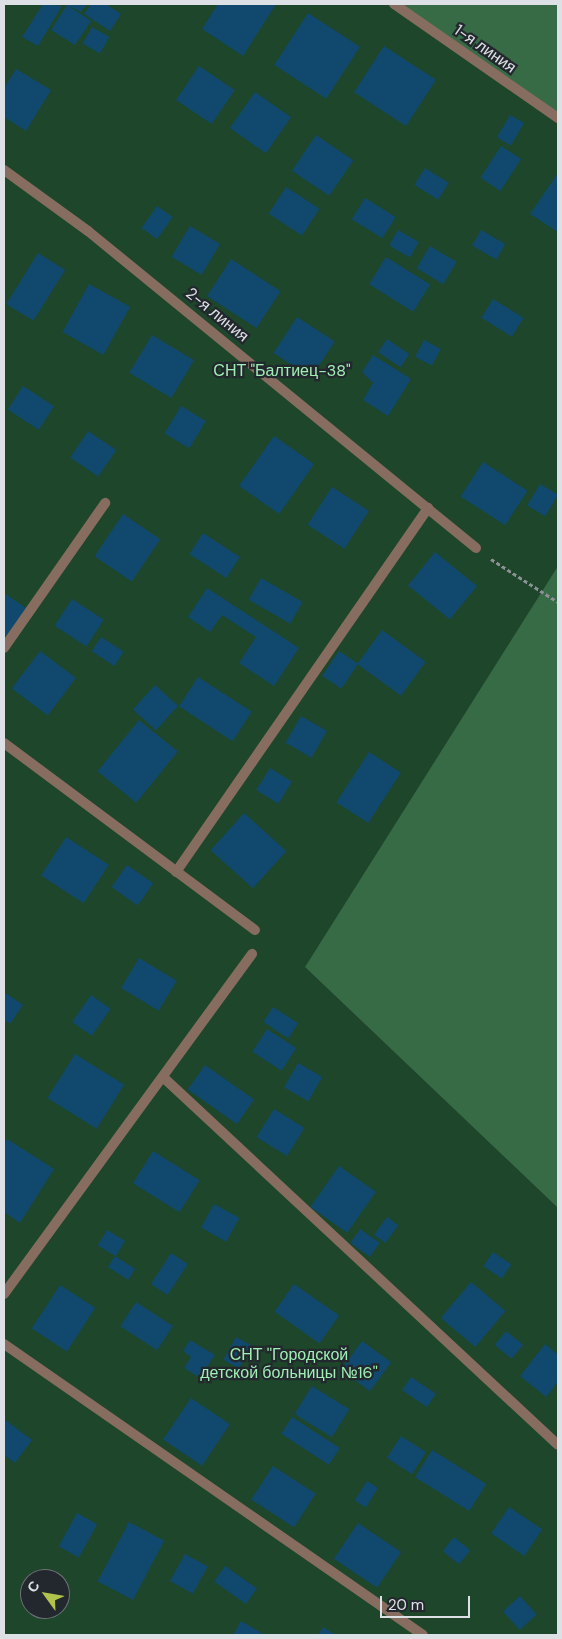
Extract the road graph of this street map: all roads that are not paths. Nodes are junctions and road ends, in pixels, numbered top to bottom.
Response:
1 (394, 4) edge
2 (558, 118) edge
3 (4, 170) edge
4 (106, 503) dead end
5 (428, 508) junction
6 (476, 548) road end
7 (4, 648) edge
8 (4, 743) edge
9 (176, 872) junction
10 (255, 930) dead end
11 (252, 954) dead end
12 (164, 1078) junction
13 (4, 1294) edge
14 (4, 1344) edge
15 (558, 1445) edge
16 (423, 1635) edge

1 - 2 street, 1-я линия
3 - 5 street, 2-я линия
4 - 7 street
5 - 6 street, 2-я линия
5 - 9 street
8 - 9 street
9 - 10 street
11 - 12 street
12 - 13 street
12 - 15 street
14 - 16 street

